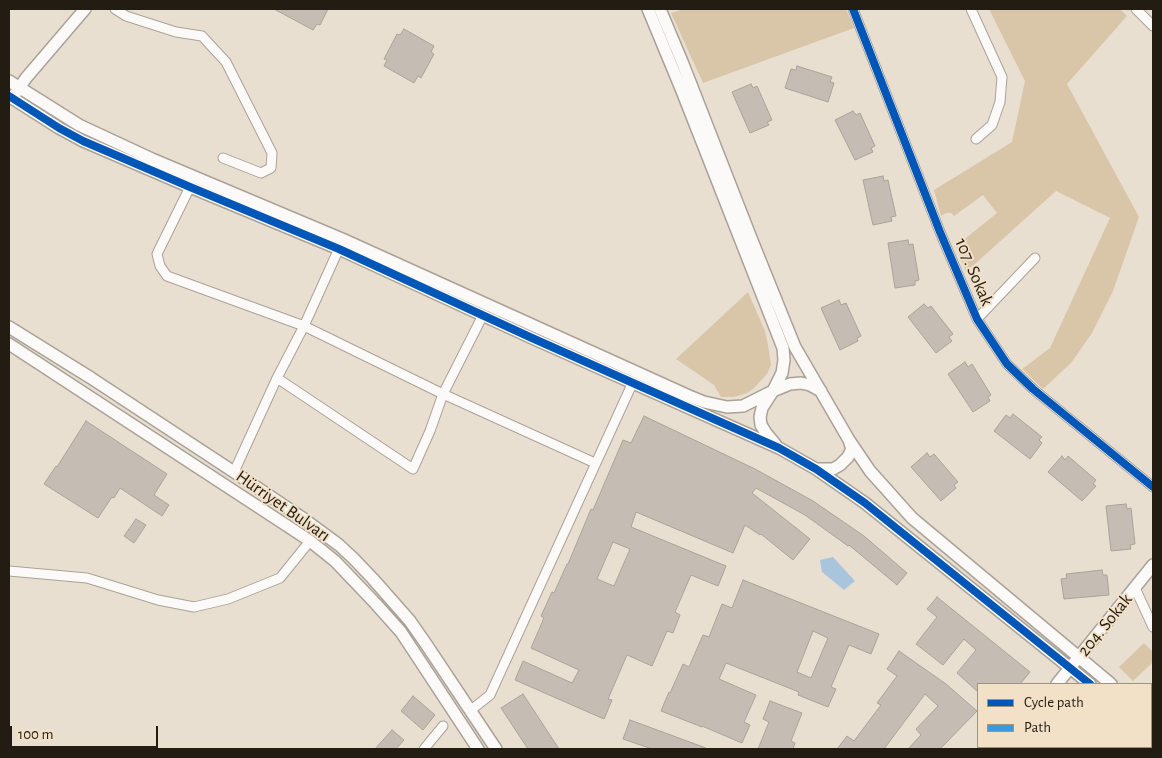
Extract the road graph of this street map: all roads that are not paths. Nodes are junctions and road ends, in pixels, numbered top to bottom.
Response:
1 (85, 9) edge
2 (115, 9) edge
3 (648, 9) edge
4 (660, 9) edge
5 (853, 9) edge
6 (971, 9) edge
7 (1136, 9) edge
8 (1153, 26) edge
9 (14, 85) edge
10 (10, 97) edge
11 (976, 139) dead end
12 (119, 150) junction
13 (223, 158) dead end
14 (193, 176) junction
15 (190, 187) junction
16 (341, 244) junction
17 (1035, 258) dead end
18 (483, 315) junction
19 (977, 319) junction
20 (304, 326) junction
21 (9, 327) edge
22 (9, 344) edge
23 (277, 378) junction
24 (633, 382) junction
25 (773, 390) junction
26 (820, 391) junction
27 (443, 394) junction
28 (849, 440) junction
29 (779, 448) junction
30 (595, 463) junction
31 (816, 469) junction
32 (234, 472) junction
33 (1153, 487) edge
34 (310, 541) junction
35 (1153, 565) edge
36 (9, 571) edge
37 (1135, 588) junction
38 (1153, 627) edge
39 (1078, 658) junction
40 (1070, 668) junction
41 (1058, 683) edge
42 (1089, 683) edge
43 (1110, 683) edge
44 (471, 710) junction
45 (443, 726) dead end
46 (424, 749) edge
47 (478, 749) edge
48 (496, 749) edge

1 - 9 street
2 - 13 street
3 - 25 street
4 - 26 street
5 - 19 street, 107. Sokak
6 - 11 street
7 - 8 street
9 - 10 street
9 - 12 street
10 - 12 street
12 - 14 street
12 - 15 street
14 - 15 street
14 - 16 street
15 - 16 street
15 - 20 street
16 - 18 street
16 - 20 street
16 - 25 street
17 - 19 street
18 - 24 street
18 - 27 street
19 - 33 street, 107. Sokak
20 - 23 street
20 - 27 street
21 - 32 street, Hürriyet Bulvarı
22 - 34 street, Hürriyet Bulvarı
23 - 27 street
23 - 32 street
24 - 29 street
24 - 30 street
25 - 26 street
25 - 29 street
26 - 28 street
27 - 30 street
28 - 31 street
28 - 39 street
29 - 31 street
30 - 44 street
31 - 40 street
32 - 44 street, Hürriyet Bulvarı
34 - 36 street
34 - 47 street, Hürriyet Bulvarı
35 - 37 street, 204. Sokak
37 - 38 street
37 - 39 street, 204. Sokak
39 - 40 street, 204. Sokak
39 - 43 street
40 - 41 street, 204. Sokak
40 - 42 street
44 - 48 street, Hürriyet Bulvarı
45 - 46 street

